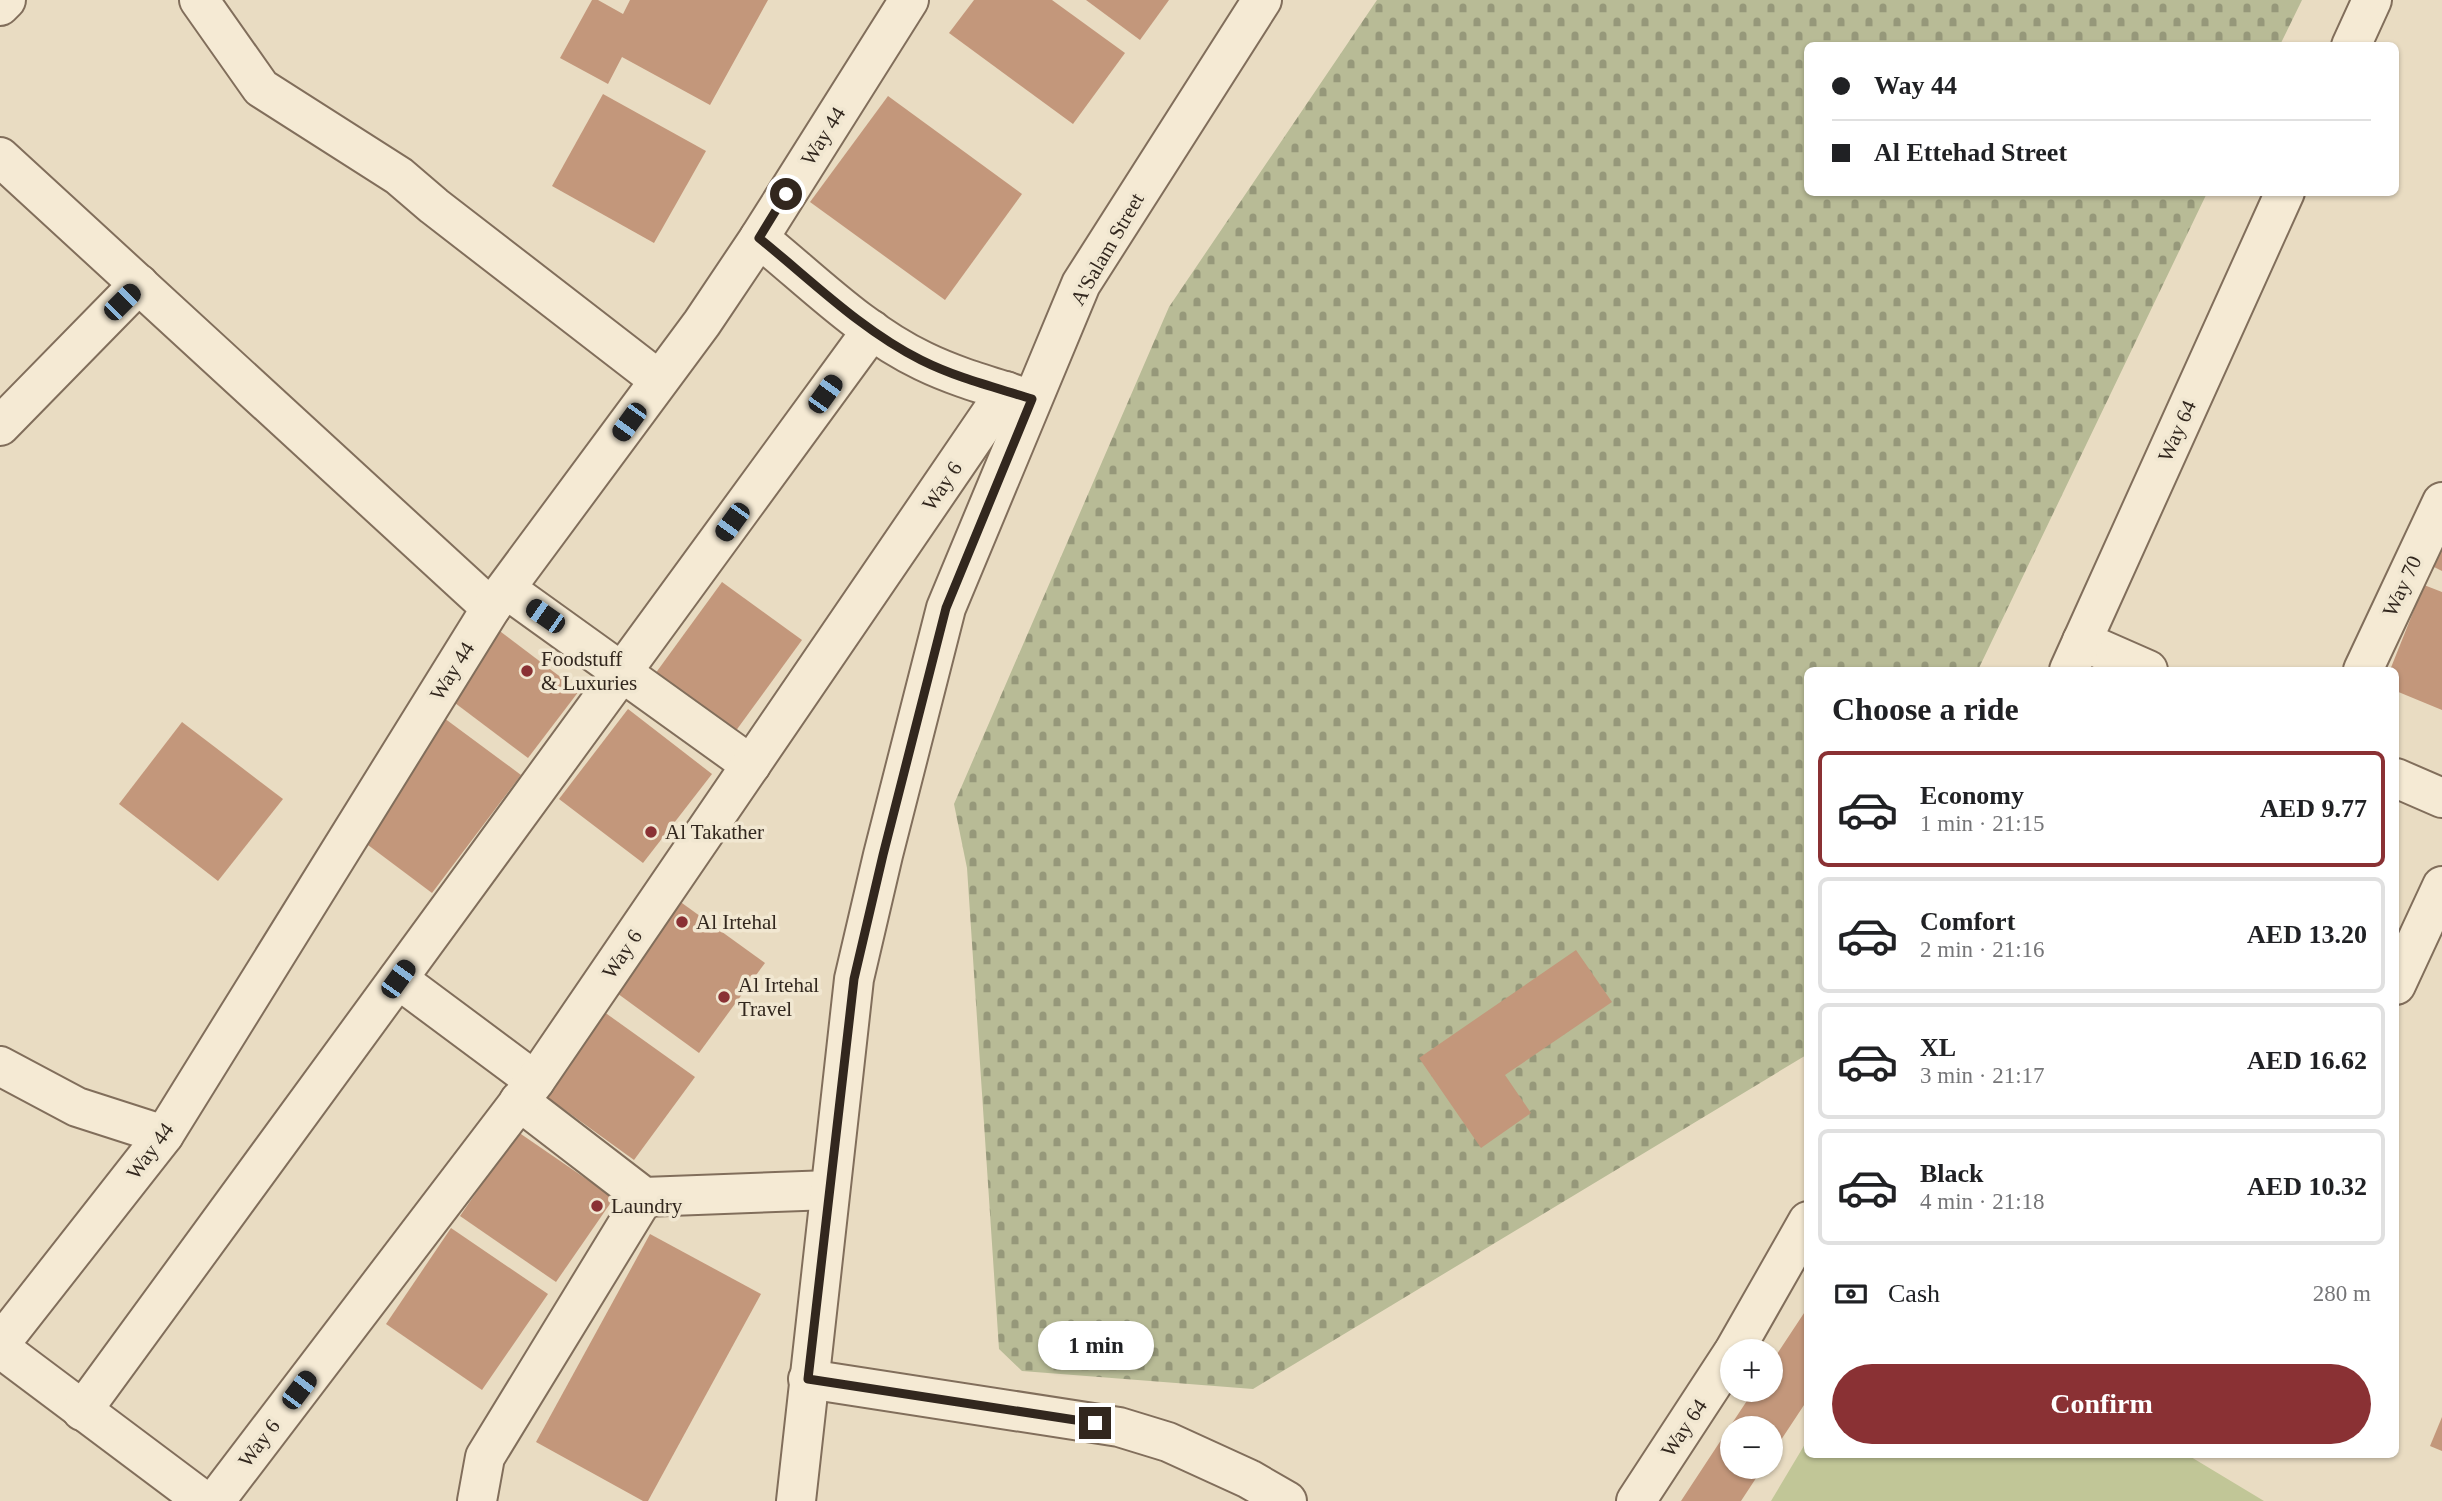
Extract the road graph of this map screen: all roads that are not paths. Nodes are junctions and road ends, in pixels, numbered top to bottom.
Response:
1 (6, 0) edge
2 (200, 0) edge
3 (908, 0) edge
4 (1262, 0) edge
5 (2372, 0) edge
6 (0, 6) edge
7 (2353, 42) edge
8 (0, 158) edge
9 (2283, 196) edge
10 (759, 238) junction
11 (139, 284) junction
12 (872, 330) junction
13 (659, 380) junction
14 (1019, 395) junction
15 (0, 426) edge
16 (2442, 502) edge
17 (499, 598) junction
18 (2075, 656) edge
19 (2132, 667) edge
20 (2364, 667) edge
21 (623, 671) junction
22 (751, 765) junction
23 (2399, 779) edge
24 (2442, 798) edge
25 (2442, 886) edge
26 (398, 979) junction
27 (2399, 979) edge
28 (0, 1066) edge
29 (527, 1091) junction
30 (164, 1135) junction
31 (830, 1190) junction
32 (644, 1197) junction
33 (1804, 1228) edge
34 (1741, 1339) edge
35 (0, 1346) edge
36 (1720, 1373) edge
37 (808, 1379) junction
38 (82, 1411) junction
39 (184, 1495) edge
40 (215, 1501) edge
41 (477, 1501) edge
42 (796, 1501) edge
43 (1287, 1501) edge
44 (1636, 1501) edge

1 - 6 street
2 - 13 street
3 - 10 street, Way 44
4 - 14 street, A'Salam Street
5 - 7 street
8 - 11 street
9 - 18 street, Way 64
10 - 12 street
10 - 13 street, Way 44
11 - 15 street
11 - 17 street
12 - 14 street
12 - 21 street
13 - 17 street, Way 44
14 - 22 street, Way 6
14 - 31 street, A'Salam Street
16 - 20 street, Way 70
17 - 21 street
17 - 30 street, Way 44
18 - 19 street
21 - 22 street
21 - 26 street
22 - 29 street, Way 6
23 - 24 street
25 - 27 street
26 - 29 street
26 - 38 street
28 - 30 street
29 - 32 street
29 - 40 street, Way 6
30 - 35 street, Way 44
31 - 32 street
31 - 37 street, A'Salam Street
32 - 41 street
33 - 34 street, Way 64
35 - 38 street
36 - 44 street, Way 64
37 - 42 street, A'Salam Street
37 - 43 street
38 - 39 street

